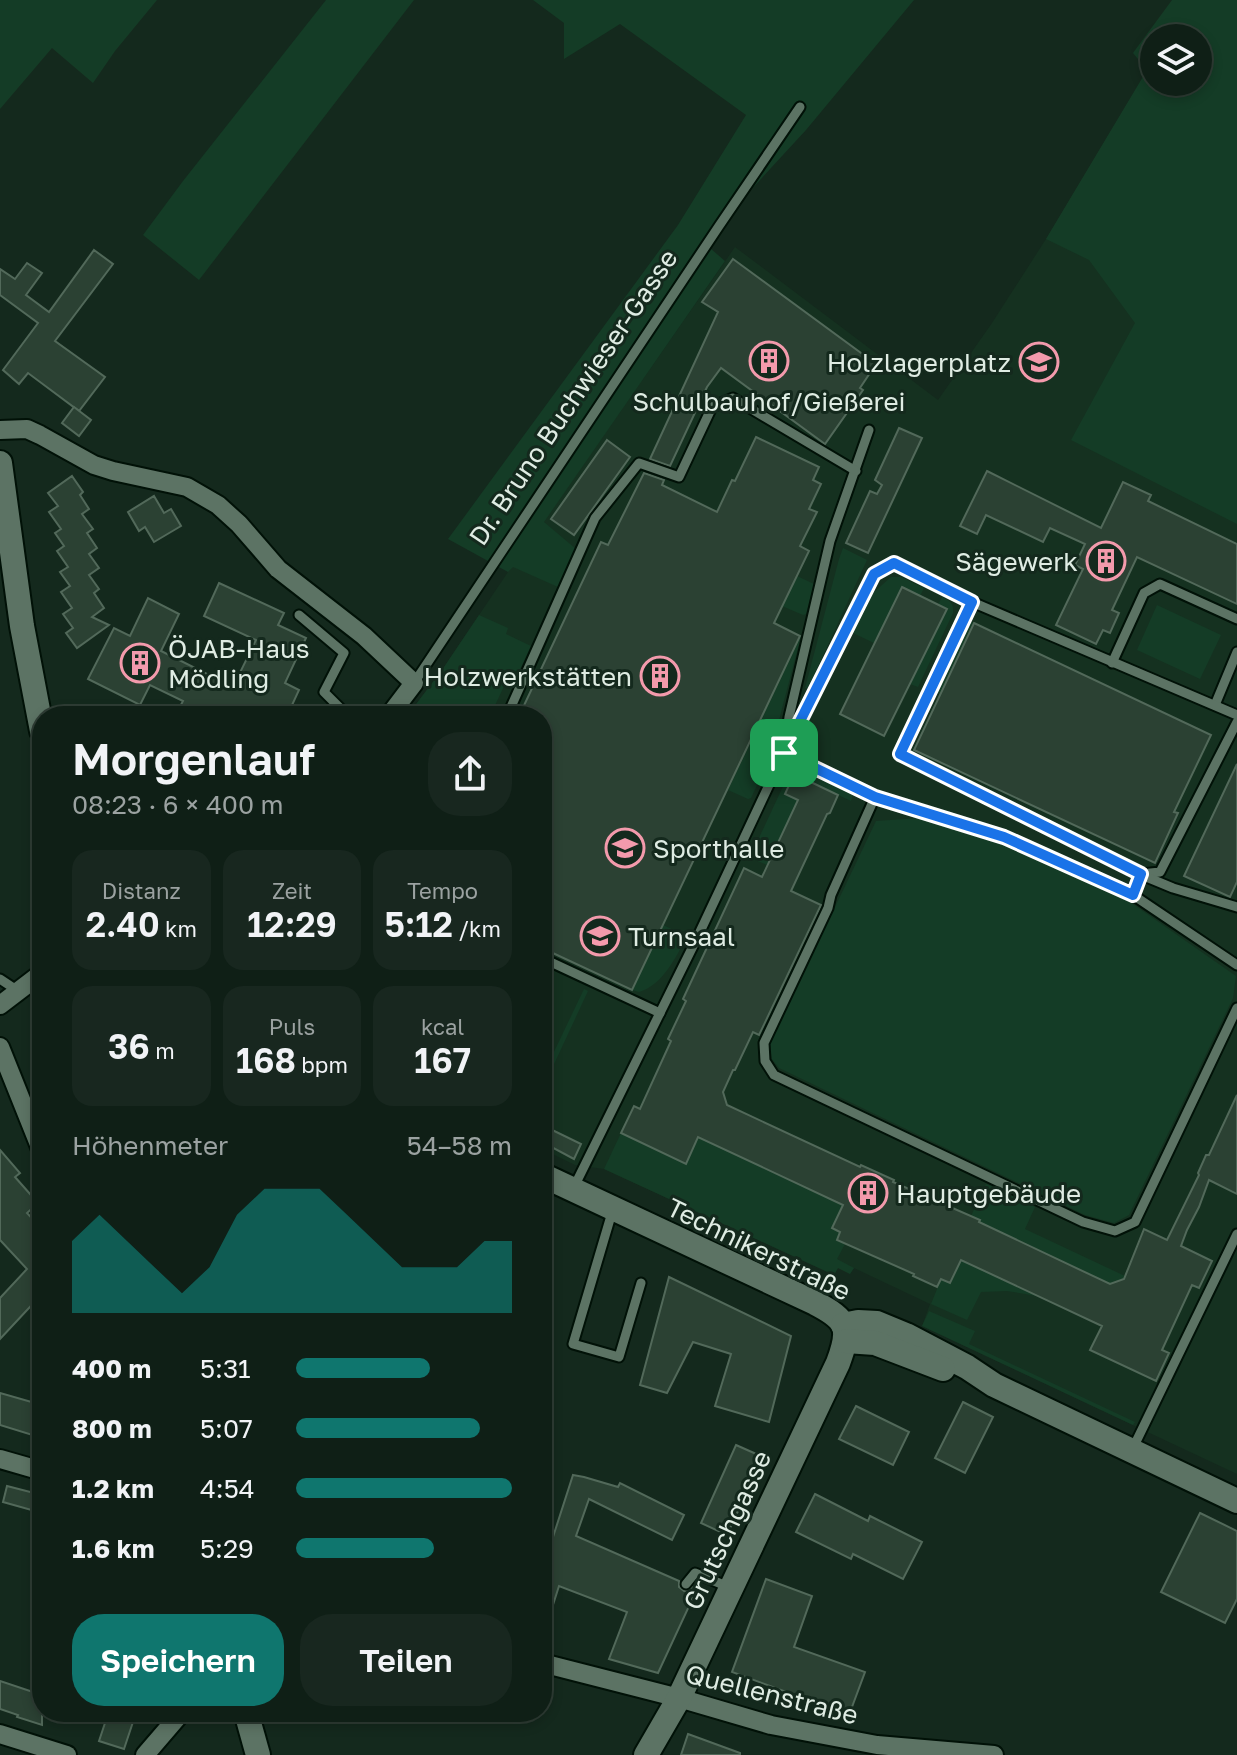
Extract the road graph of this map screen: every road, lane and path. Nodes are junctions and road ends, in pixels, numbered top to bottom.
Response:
1 (800, 107) dead end
2 (0, 430) edge
3 (869, 430) dead end
4 (0, 463) edge
5 (856, 471) junction
6 (5, 542) edge
7 (972, 602) junction
8 (299, 615) dead end
9 (1237, 619) edge
10 (1237, 652) edge
11 (1112, 663) junction
12 (414, 683) junction
13 (1215, 705) junction
14 (37, 706) edge
15 (338, 706) edge
16 (397, 706) edge
17 (511, 706) edge
18 (1237, 715) edge
19 (1237, 722) edge
20 (784, 753) junction
21 (875, 797) junction
22 (1141, 874) junction
23 (1133, 895) junction
24 (1237, 907) edge
25 (552, 963) edge
26 (1237, 965) edge
27 (0, 979) edge
28 (32, 980) edge
29 (18, 991) junction
30 (0, 1005) edge
31 (1237, 1008) edge
32 (660, 1013) junction
33 (0, 1047) edge
34 (32, 1127) edge
35 (552, 1180) edge
36 (573, 1190) junction
37 (613, 1209) junction
38 (1237, 1234) edge
39 (641, 1283) dead end
40 (845, 1333) junction
41 (1132, 1451) junction
42 (0, 1459) edge
43 (32, 1468) edge
44 (1237, 1501) edge
45 (686, 1584) dead end
46 (731, 1588) junction
47 (552, 1666) edge
48 (679, 1698) junction
49 (173, 1722) edge
50 (249, 1722) edge
51 (0, 1734) edge
52 (67, 1755) edge
53 (145, 1755) edge
54 (258, 1755) edge
55 (646, 1755) edge
56 (994, 1755) edge

1 - 12 lane, Dr. Bruno Buchwieser-Gasse
2 - 12 street
3 - 5 lane
4 - 6 main road
5 - 17 lane
5 - 20 lane
6 - 14 main road
7 - 11 lane
7 - 20 lane
7 - 22 lane
8 - 15 lane
9 - 11 lane
10 - 13 lane
11 - 13 lane
12 - 16 street, Dr. Bruno Buchwieser-Gasse
13 - 18 lane
19 - 22 lane
20 - 21 lane
20 - 32 lane
21 - 23 lane
21 - 31 lane
22 - 23 lane
22 - 24 lane
23 - 26 lane
25 - 32 lane
27 - 29 lane
28 - 29 street
29 - 30 street
32 - 36 lane
33 - 34 street
35 - 36 main road, Technikerstraße
36 - 37 main road, Technikerstraße
37 - 39 lane
37 - 40 main road, Technikerstraße
38 - 41 lane
40 - 41 main road, Technikerstraße
40 - 46 main road, Grutschgasse
41 - 44 main road, Technikerstraße
42 - 43 street
45 - 46 lane
46 - 48 main road, Grutschgasse
47 - 48 street, Quellenstraße
48 - 55 main road, Grutschgasse
48 - 56 street, Quellenstraße
49 - 53 street
50 - 54 main road
51 - 52 street

